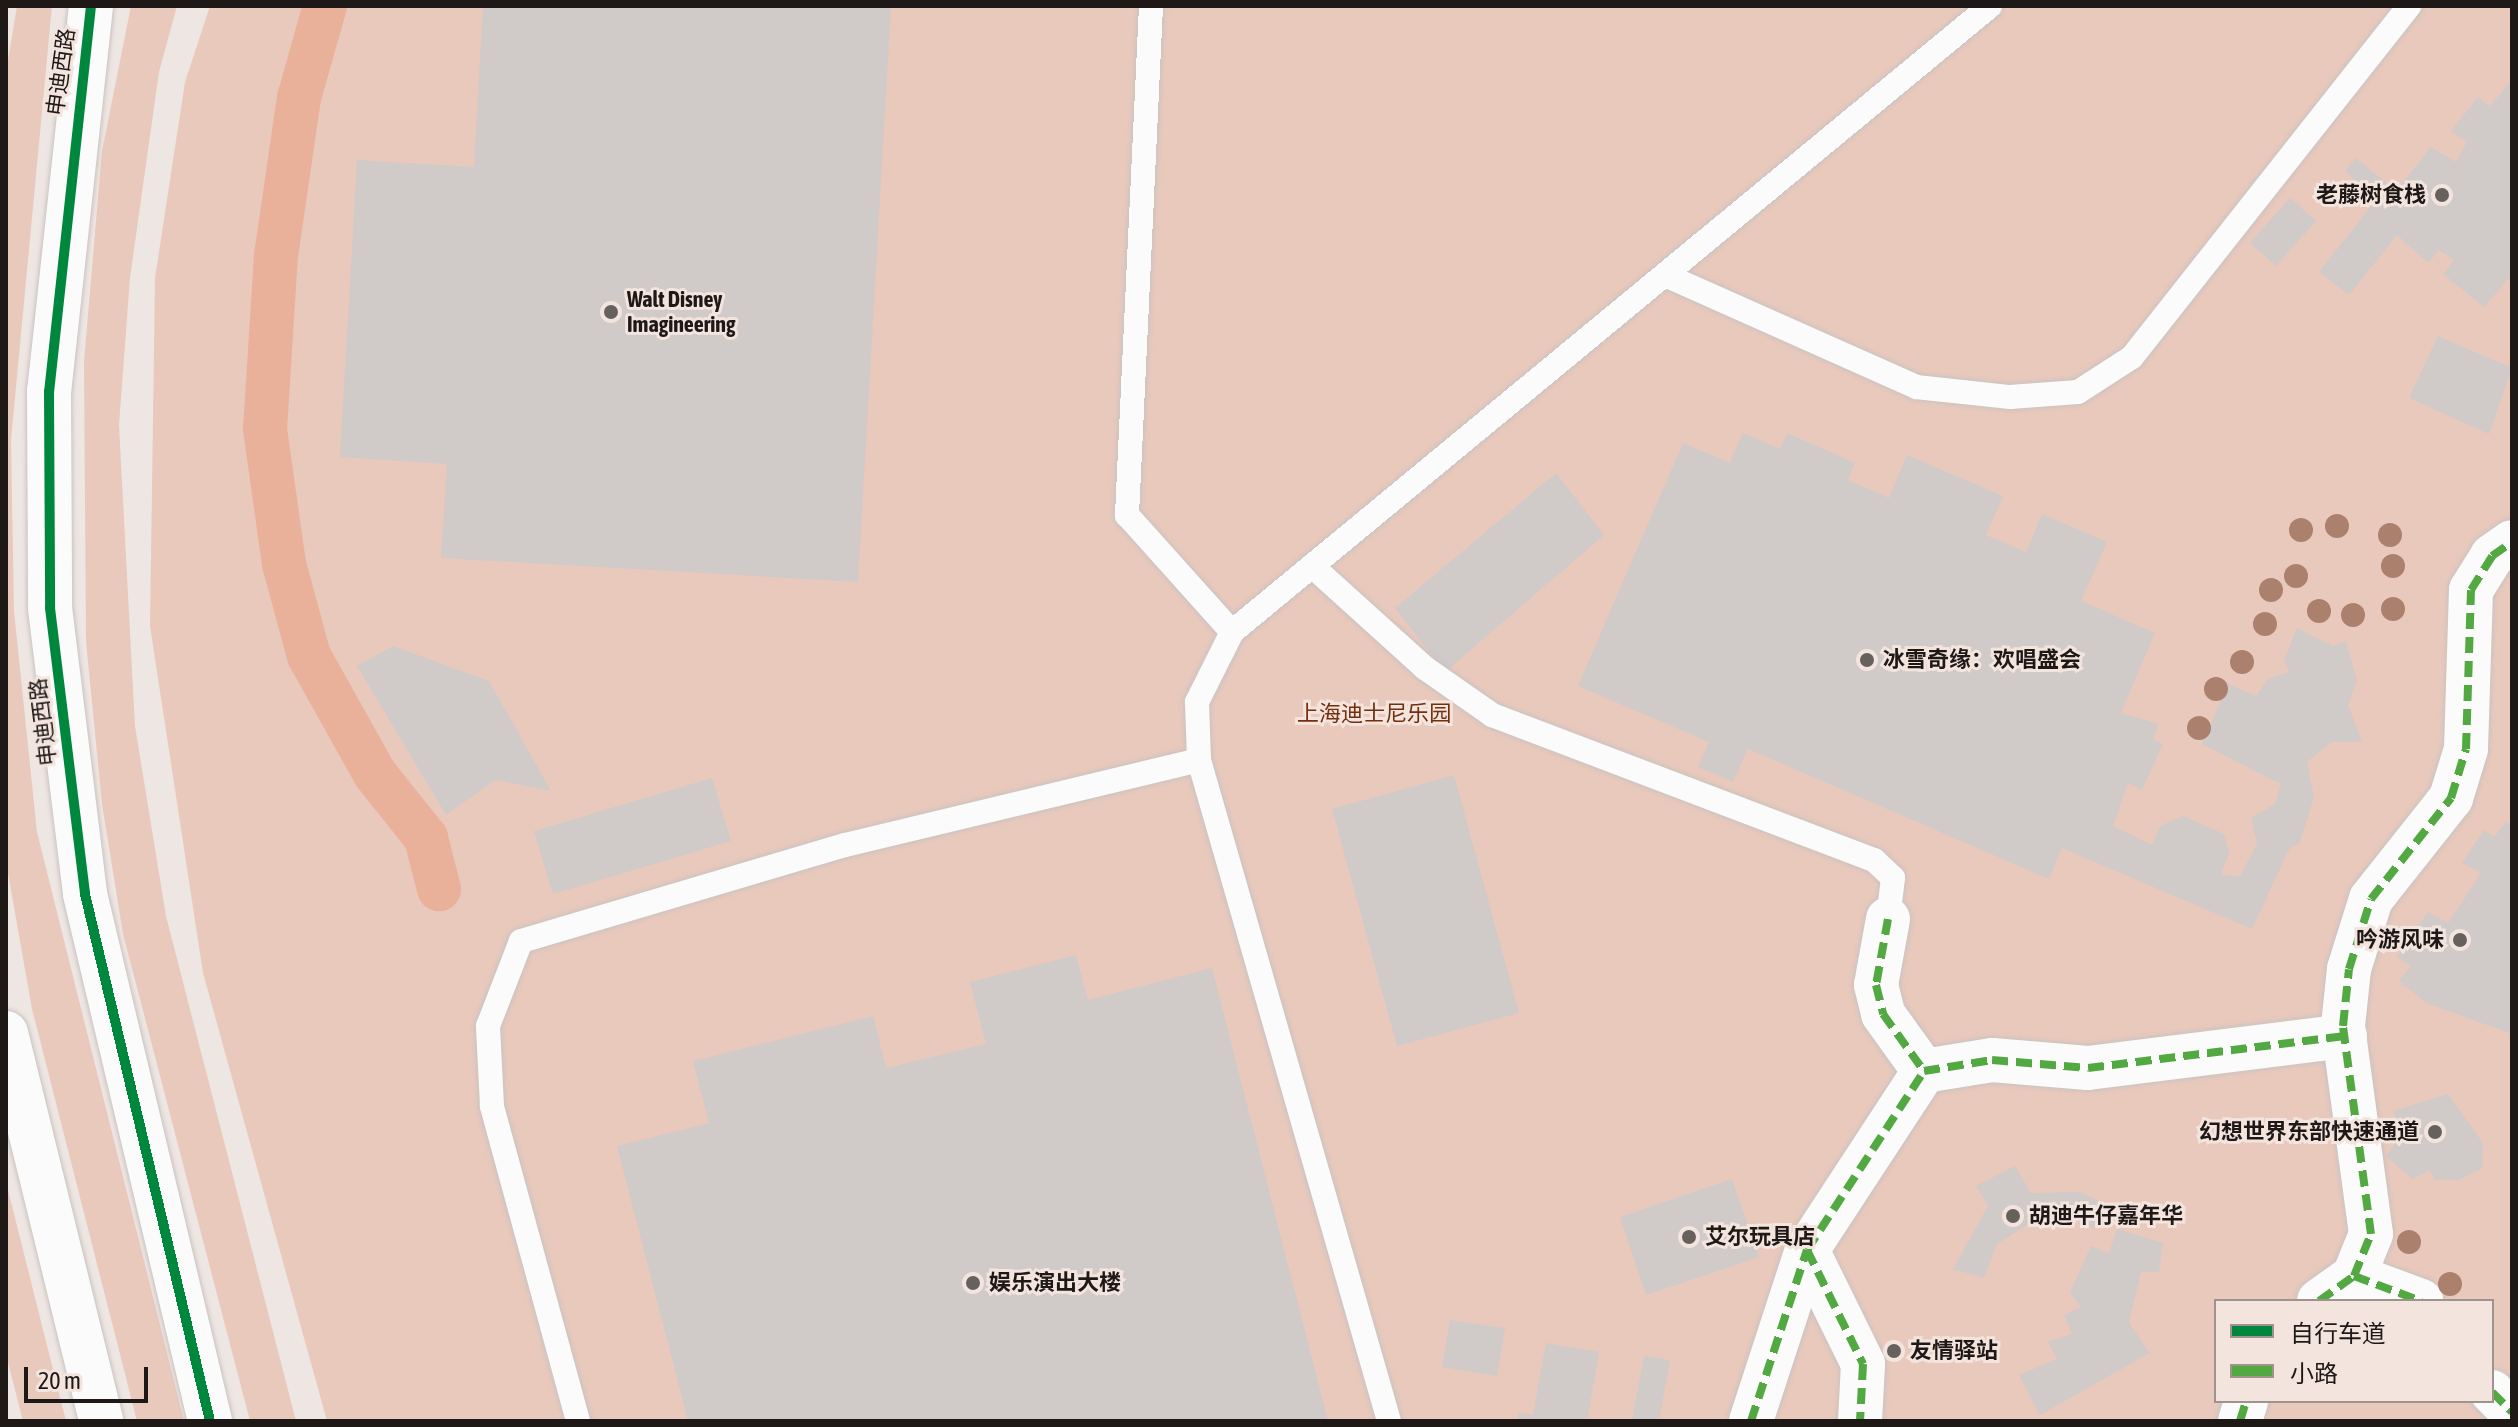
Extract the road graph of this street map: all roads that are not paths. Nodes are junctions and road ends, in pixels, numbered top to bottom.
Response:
1 (91, 6) edge
2 (1151, 6) edge
3 (1990, 6) edge
4 (2409, 6) edge
5 (1665, 275) junction
6 (2512, 542) edge
7 (1312, 566) junction
8 (1232, 632) junction
9 (1199, 760) junction
10 (1888, 919) joint
11 (6, 1033) edge
12 (2345, 1036) junction
13 (1924, 1071) junction
14 (13, 1097) edge
15 (1807, 1250) junction
16 (2354, 1276) junction
17 (2322, 1299) edge
18 (2416, 1299) edge
19 (2494, 1394) edge
20 (2512, 1412) edge
21 (101, 1421) edge
22 (210, 1421) edge
23 (578, 1421) edge
24 (1389, 1421) edge
25 (1751, 1421) edge
26 (1860, 1421) edge

1 - 22 street, 申迪西路
2 - 8 lane
3 - 5 lane
4 - 5 lane
5 - 7 lane
6 - 12 street
7 - 8 lane
7 - 10 lane
8 - 9 lane
9 - 23 lane
9 - 24 lane
10 - 13 street
11 - 14 street
12 - 13 street
12 - 16 street
13 - 15 street
14 - 21 street
15 - 25 street
15 - 26 street
16 - 17 street
16 - 18 street
19 - 20 street

